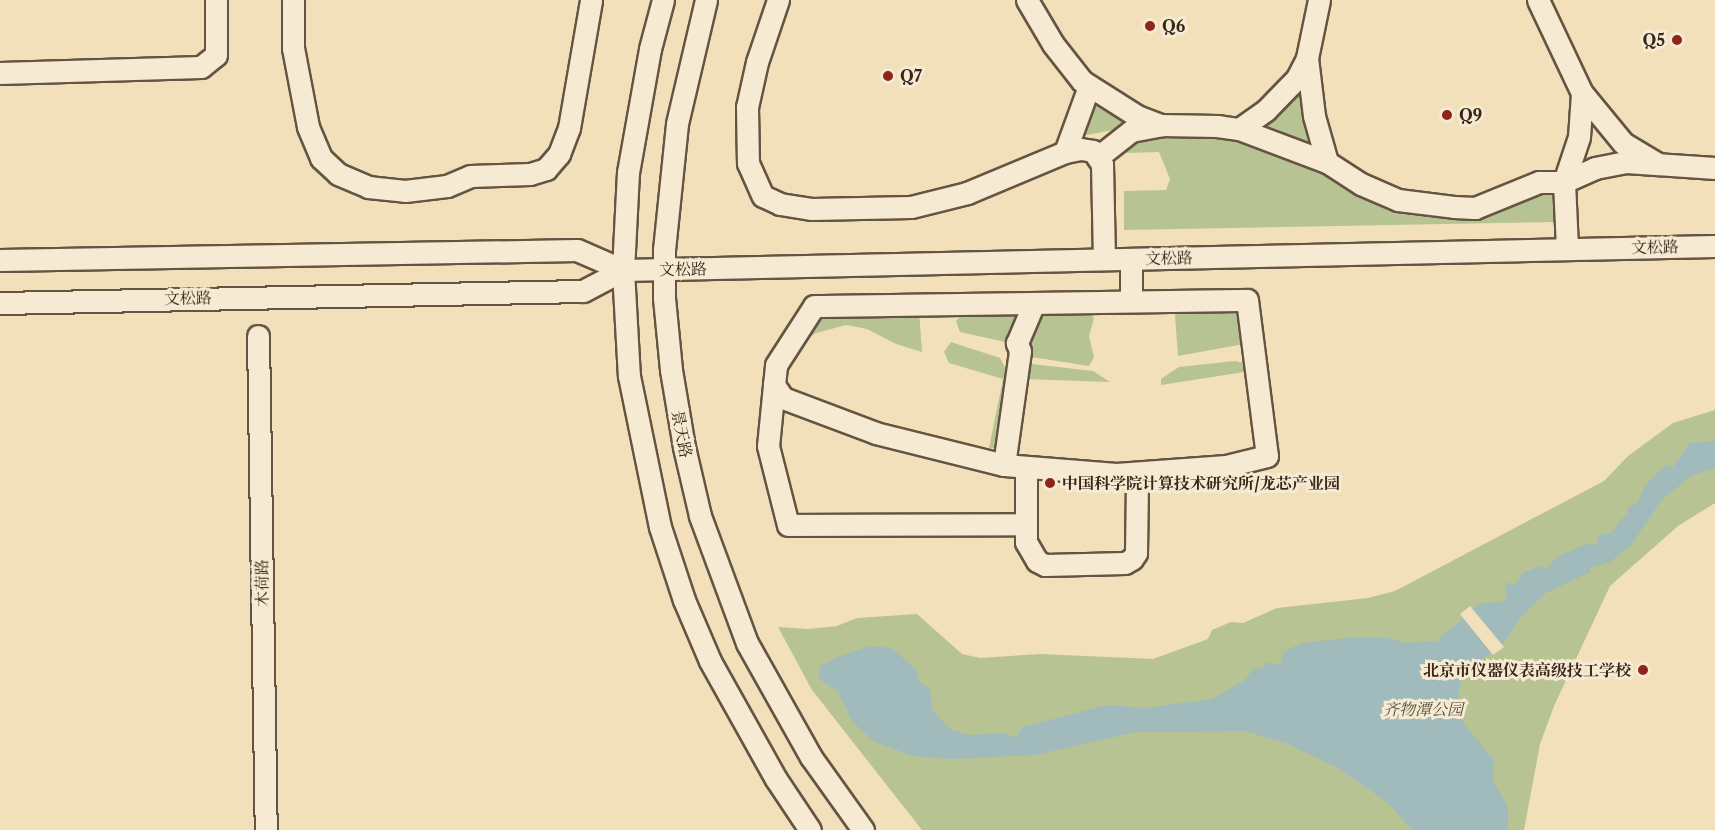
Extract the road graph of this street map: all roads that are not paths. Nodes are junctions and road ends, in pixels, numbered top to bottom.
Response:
1 (216, 0) edge
2 (293, 0) edge
3 (591, 0) edge
4 (663, 0) edge
5 (706, 0) edge
6 (778, 0) edge
7 (1028, 0) edge
8 (1319, 0) edge
9 (1538, 0) edge
10 (1308, 58) junction
11 (0, 73) edge
12 (1089, 86) junction
13 (1582, 93) junction
14 (1161, 125) junction
15 (1239, 129) junction
16 (1065, 152) junction
17 (1098, 157) junction
18 (1327, 162) junction
19 (1657, 164) junction
20 (1715, 168) edge
21 (1564, 182) junction
22 (1715, 246) edge
23 (1567, 248) junction
24 (1104, 259) junction
25 (1131, 259) junction
26 (0, 260) edge
27 (622, 270) junction
28 (664, 270) junction
29 (1131, 301) junction
30 (0, 303) edge
31 (1034, 303) junction
32 (258, 336) dead end
33 (774, 385) junction
34 (1004, 465) junction
35 (1026, 468) junction
36 (1146, 472) junction
37 (1026, 524) junction
38 (266, 830) edge
39 (810, 830) edge
40 (863, 830) edge

1 - 11 street
2 - 3 street
4 - 27 street
5 - 28 street, 景天路
6 - 16 street
7 - 12 street
8 - 10 street
9 - 13 street
10 - 15 street
10 - 18 street
12 - 14 street
12 - 16 street
13 - 19 street
13 - 21 street
14 - 15 street
14 - 17 street
15 - 18 street
16 - 17 street
17 - 24 street
18 - 21 street
19 - 20 street
19 - 21 street
21 - 23 street
22 - 23 street, 文松路
23 - 25 street, 文松路
24 - 25 street, 文松路
24 - 28 street, 文松路
25 - 29 street
26 - 27 street, 文松路
27 - 28 street, 文松路
27 - 30 street, 文松路
27 - 39 street
28 - 40 street, 景天路
29 - 31 street
29 - 36 street
31 - 33 street
31 - 34 street
32 - 38 street, 木荷路
33 - 34 street
33 - 37 street
34 - 35 street
35 - 36 street
35 - 37 street
36 - 37 street

